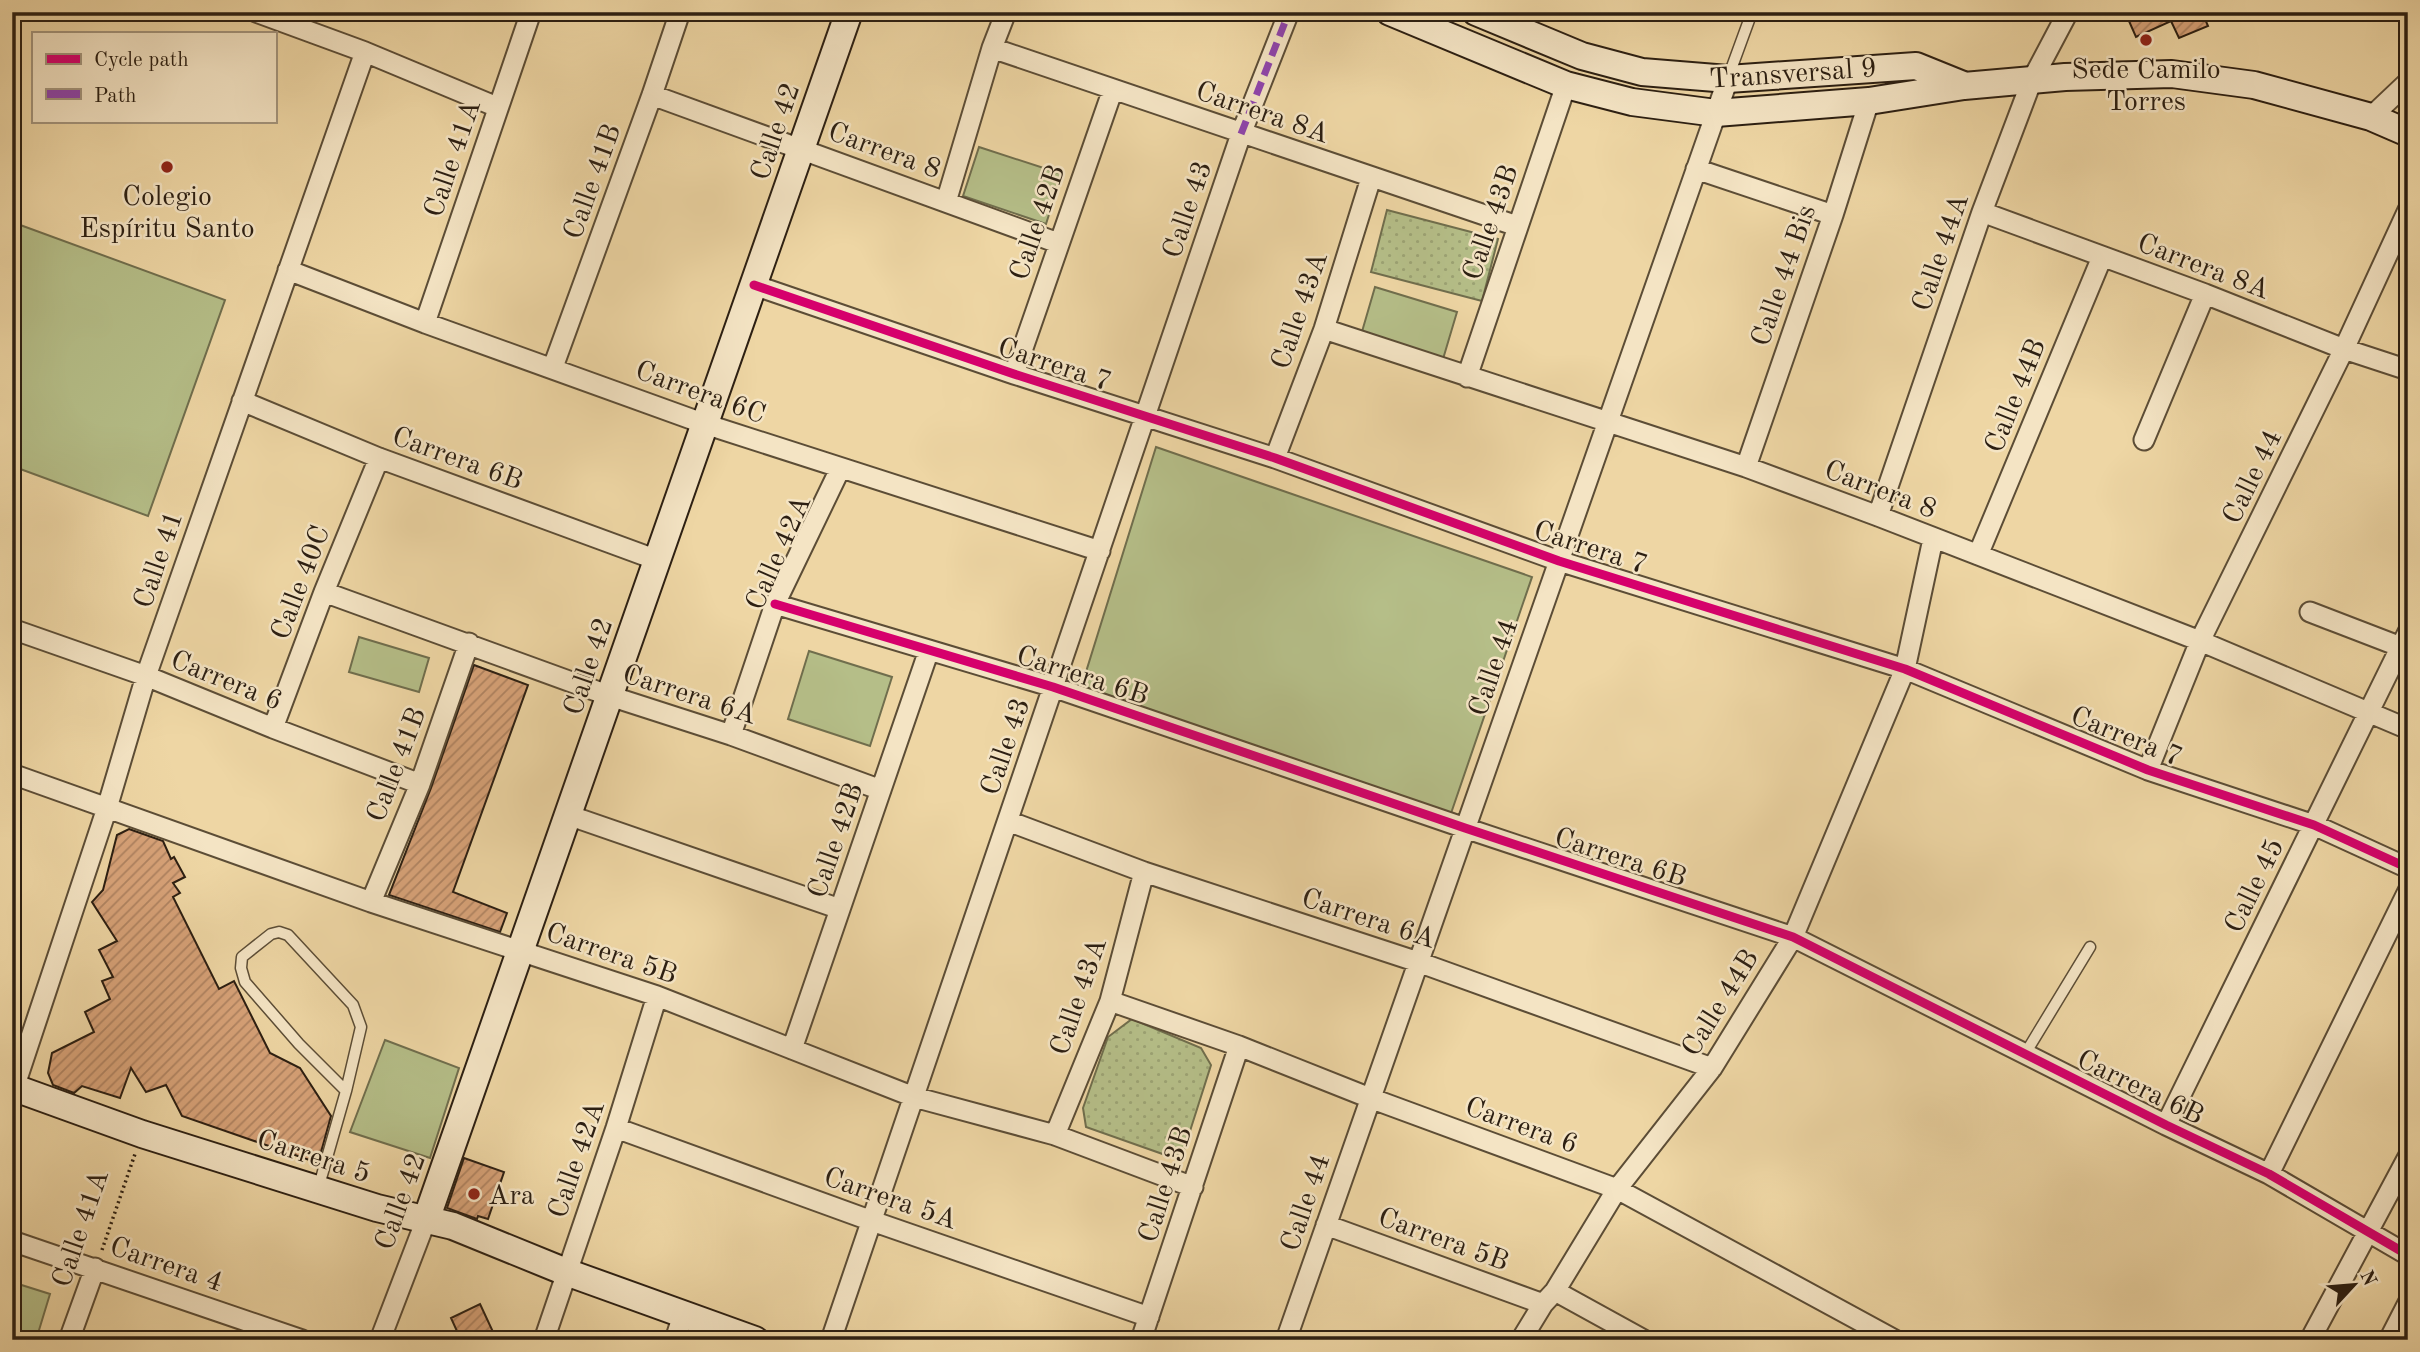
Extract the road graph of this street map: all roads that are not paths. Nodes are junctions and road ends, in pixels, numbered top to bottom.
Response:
1 (256, 12) edge
2 (531, 12) edge
3 (680, 12) edge
4 (849, 12) edge
5 (1006, 12) edge
6 (1289, 12) edge
7 (1390, 12) edge
8 (1476, 12) edge
9 (1752, 12) edge
10 (2068, 12) edge
11 (306, 20) edge
12 (992, 48) junction
13 (365, 52) junction
14 (1728, 79) junction
15 (2032, 80) junction
16 (2408, 82) edge
17 (1566, 85) junction
18 (1964, 86) junction
19 (1113, 89) junction
20 (652, 94) junction
21 (1869, 101) junction
22 (497, 107) junction
23 (1716, 113) junction
24 (2371, 117) junction
25 (2408, 133) edge
26 (1241, 134) junction
27 (802, 149) junction
28 (1696, 169) junction
29 (1371, 178) junction
30 (946, 202) junction
31 (2408, 210) edge
32 (1982, 212) junction
33 (1833, 215) junction
34 (1517, 226) junction
35 (1058, 243) junction
36 (2102, 257) junction
37 (288, 270) junction
38 (754, 285) junction
39 (2205, 294) junction
40 (425, 323) junction
41 (1324, 329) junction
42 (2344, 349) junction
43 (553, 367) junction
44 (2408, 370) edge
45 (1014, 374) junction
46 (1467, 377) junction
47 (242, 401) junction
48 (1145, 417) junction
49 (1607, 423) junction
50 (705, 424) junction
51 (2144, 440) dead end
52 (379, 458) junction
53 (1275, 458) junction
54 (1745, 467) junction
55 (840, 469) junction
56 (1878, 516) junction
57 (1933, 539) junction
58 (1100, 551) junction
59 (1978, 555) junction
60 (657, 560) junction
61 (1559, 561) junction
62 (324, 592) junction
63 (775, 604) junction
64 (2310, 612) dead end
65 (12, 629) edge
66 (2404, 640) edge
67 (2200, 641) junction
68 (469, 643) junction
69 (929, 650) junction
70 (1905, 669) junction
71 (146, 676) junction
72 (1053, 687) junction
73 (610, 696) junction
74 (2370, 713) junction
75 (273, 728) junction
76 (2408, 729) edge
77 (731, 735) junction
78 (2148, 770) junction
79 (12, 774) edge
80 (420, 784) junction
81 (881, 790) junction
82 (107, 808) junction
83 (568, 815) junction
84 (1008, 821) junction
85 (2314, 825) junction
86 (1465, 828) junction
87 (2408, 868) edge
88 (1144, 872) junction
89 (2408, 891) edge
90 (371, 902) junction
91 (840, 909) junction
92 (1793, 937) junction
93 (2090, 947) dead end
94 (520, 950) junction
95 (1418, 962) junction
96 (657, 996) junction
97 (1110, 1001) junction
98 (1239, 1046) junction
99 (792, 1049) junction
100 (2025, 1054) junction
101 (1712, 1069) junction
102 (13, 1088) edge
103 (346, 1091) junction
104 (914, 1097) junction
105 (1370, 1098) junction
106 (2166, 1125) junction
107 (616, 1128) junction
108 (1055, 1135) junction
109 (2408, 1157) edge
110 (2269, 1174) junction
111 (1193, 1187) junction
112 (1617, 1189) junction
113 (318, 1190) junction
114 (426, 1220) junction
115 (872, 1221) junction
116 (1326, 1225) junction
117 (2367, 1231) junction
118 (12, 1241) edge
119 (2408, 1255) edge
120 (95, 1268) junction
121 (566, 1272) junction
122 (1549, 1298) junction
123 (2408, 1304) edge
124 (1149, 1317) junction
125 (679, 1328) edge
126 (69, 1340) edge
127 (302, 1340) edge
128 (380, 1340) edge
129 (544, 1340) edge
130 (755, 1340) edge
131 (831, 1340) edge
132 (1141, 1340) edge
133 (1286, 1340) edge
134 (1521, 1340) edge
135 (1644, 1340) edge
136 (1895, 1340) edge
137 (2310, 1340) edge
138 (2389, 1340) edge

1 - 11 street
2 - 22 street, Calle 41A
3 - 20 street, Calle 41B
4 - 27 street, Calle 42
5 - 12 street
6 - 26 street, Calle 43
7 - 17 street, Transversal 9
8 - 14 street, Transversal 9
9 - 14 lane, Calle 44
10 - 15 street, Calle 44A
11 - 13 street
12 - 19 street, Carrera 8A
12 - 30 street
13 - 22 street
13 - 37 street, Calle 41
14 - 18 street, Transversal 9
14 - 23 street, Calle 44
15 - 18 street, Transversal 9
15 - 24 street, Transversal 9
15 - 32 street, Calle 44A
16 - 24 street
17 - 23 street, Transversal 9
17 - 34 street, Calle 43B
18 - 21 street, Transversal 9
19 - 26 street, Carrera 8A
19 - 35 street, Calle 42B
20 - 27 street, Carrera 8
20 - 43 street, Calle 41B
21 - 23 street, Transversal 9
21 - 33 street, Calle 44 Bis
22 - 40 street, Calle 41A
23 - 28 street, Calle 44
24 - 25 street, Transversal 9
26 - 29 street, Carrera 8A
26 - 48 street, Calle 43
27 - 30 street, Carrera 8
27 - 38 street, Calle 42
28 - 33 street
28 - 49 street, Calle 44
29 - 34 street, Carrera 8A
29 - 41 street, Calle 43A
30 - 35 street, Carrera 8
31 - 42 street, Calle 44
32 - 36 street, Carrera 8A
32 - 56 street, Calle 44A
33 - 54 street, Calle 44 Bis
34 - 46 street, Calle 43B
35 - 45 street, Calle 42B
36 - 39 street, Carrera 8A
36 - 59 street, Calle 44B
37 - 40 street, Carrera 6C
37 - 47 street, Calle 41
38 - 45 street, Carrera 7
38 - 50 street, Calle 42
39 - 42 street, Carrera 8A
39 - 51 street
40 - 43 street, Carrera 6C
41 - 46 street, Carrera 8
41 - 53 street, Calle 43A
42 - 44 street, Carrera 8A
42 - 67 street, Calle 44
43 - 50 street, Carrera 6C
45 - 48 street, Carrera 7
46 - 49 street, Carrera 8
47 - 52 street, Carrera 6B
47 - 71 street, Calle 41
48 - 53 street, Carrera 7
48 - 58 street, Calle 43
49 - 54 street, Carrera 8
49 - 61 street, Calle 44
50 - 55 street, Carrera 6C
50 - 60 street, Calle 42
52 - 60 street, Carrera 6B
52 - 62 street, Calle 40C
53 - 61 street, Carrera 7
54 - 56 street, Carrera 8
55 - 58 street, Carrera 6C
55 - 63 street, Calle 42A
56 - 57 street, Carrera 8
57 - 59 street, Carrera 8
57 - 70 street, Calle 44B
58 - 72 street, Calle 43
59 - 67 street, Carrera 8
60 - 73 street, Calle 42
61 - 70 street, Carrera 7
61 - 86 street, Calle 44
62 - 68 street, Carrera 6A
62 - 75 street, Calle 40C
63 - 69 street, Carrera 6B
63 - 77 street, Calle 42A
64 - 66 street
65 - 71 street, Carrera 6
66 - 74 street, Calle 45
67 - 74 street, Carrera 8
67 - 78 street, Calle 44
68 - 73 street, Carrera 6A
68 - 80 street, Calle 41B
69 - 72 street, Carrera 6B
69 - 81 street, Calle 42B
70 - 78 street, Carrera 7
70 - 92 street, Calle 44B
71 - 75 street, Carrera 6
71 - 82 street, Calle 41
72 - 84 street, Calle 43
72 - 86 street, Carrera 6B
73 - 77 street, Carrera 6A
73 - 83 street, Calle 42
74 - 76 street, Carrera 8
74 - 85 street, Calle 45
75 - 80 street, Carrera 6
77 - 81 street, Carrera 6A
78 - 85 street, Carrera 7
79 - 82 street, Carrera 5B
80 - 90 street, Calle 41B
81 - 91 street, Calle 42B
82 - 90 street, Carrera 5B
82 - 102 street, Calle 41
83 - 91 street
83 - 94 street, Calle 42
84 - 88 street, Carrera 6A
84 - 104 street, Calle 43
85 - 87 street, Carrera 7
85 - 106 street, Calle 45
86 - 92 street, Carrera 6B
86 - 95 street, Calle 44
88 - 95 street, Carrera 6A
88 - 97 street, Calle 43A
89 - 110 street
90 - 94 street, Carrera 5B
91 - 99 street, Calle 42B
92 - 100 street, Carrera 6B
92 - 101 street, Calle 44B
93 - 100 lane
94 - 96 street, Carrera 5B
94 - 114 street, Calle 42
95 - 101 street, Carrera 6A
95 - 105 street, Calle 44
96 - 99 street, Carrera 5B
96 - 107 street, Calle 42A
97 - 98 street, Carrera 6
97 - 108 street, Calle 43A
98 - 105 street, Carrera 6
98 - 111 street, Calle 43B
99 - 104 street, Carrera 5B
100 - 106 street, Carrera 6B
101 - 112 street, Calle 44B
102 - 113 street, Carrera 5
103 - 103 lane
103 - 113 lane
104 - 108 street, Carrera 5B
104 - 115 street, Calle 43
105 - 112 street, Carrera 6
105 - 116 street, Calle 44
106 - 110 street, Carrera 6B
107 - 115 street, Carrera 5A
107 - 121 street, Calle 42A
108 - 111 street, Carrera 5B
109 - 117 street
110 - 117 street, Carrera 6B
111 - 124 street, Calle 43B
112 - 122 street, Calle 44B
112 - 136 street, Carrera 6
113 - 114 street, Carrera 5
114 - 121 street, Carrera 5
114 - 128 street, Calle 42
115 - 124 street, Carrera 5A
115 - 131 street, Calle 43
116 - 122 street, Carrera 5B
116 - 133 street, Calle 44
117 - 119 street, Carrera 6B
117 - 137 street
118 - 120 street, Carrera 4
120 - 126 street, Calle 41A
120 - 127 street, Carrera 4
121 - 125 street, Carrera 5
121 - 129 street, Calle 42A
122 - 134 street, Calle 44B
122 - 135 street, Carrera 5B
123 - 138 street
124 - 132 street, Calle 43B
125 - 130 street, Carrera 5

